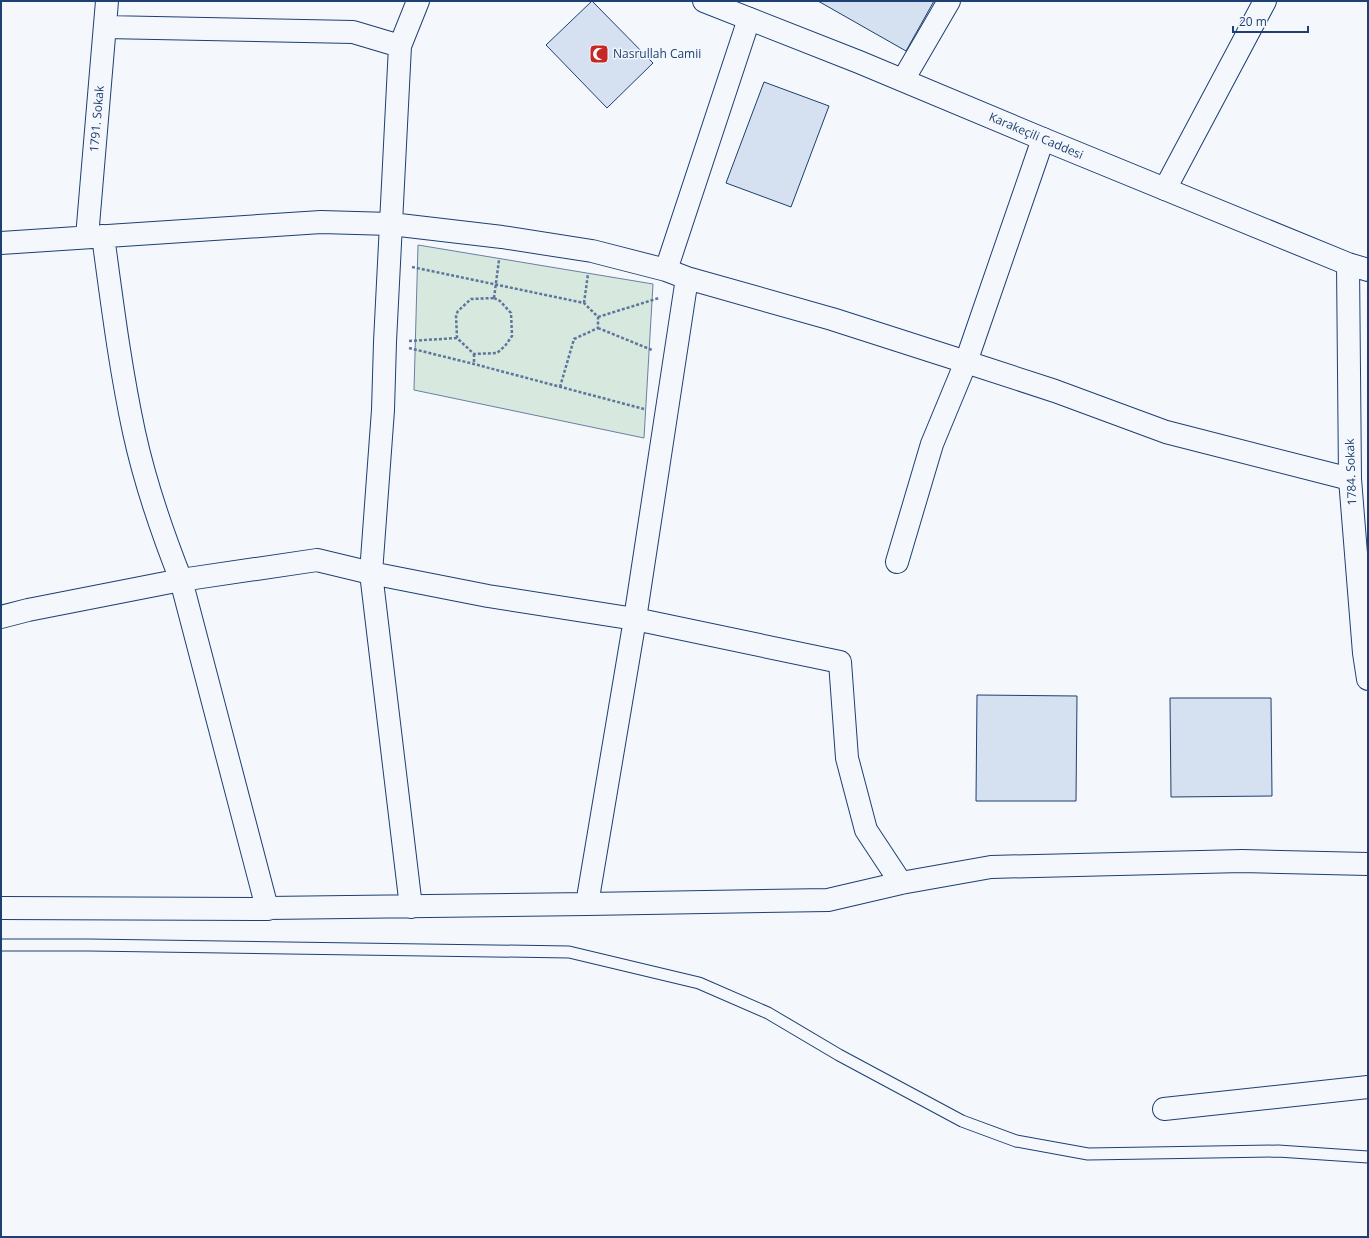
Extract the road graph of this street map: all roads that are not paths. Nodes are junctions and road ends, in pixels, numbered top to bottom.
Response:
1 (107, 1) edge
2 (418, 1) edge
3 (704, 1) edge
4 (949, 1) edge
5 (1265, 1) edge
6 (749, 19) junction
7 (105, 27) junction
8 (400, 46) junction
9 (903, 80) junction
10 (1043, 139) junction
11 (1165, 190) junction
12 (391, 224) junction
13 (95, 237) junction
14 (1, 243) edge
15 (1358, 267) edge
16 (666, 270) junction
17 (686, 284) junction
18 (966, 362) junction
19 (1350, 479) junction
20 (897, 562) dead end
21 (371, 573) junction
22 (181, 580) junction
23 (1, 617) edge
24 (635, 619) junction
25 (1368, 679) edge
26 (1368, 864) edge
27 (900, 883) junction
28 (587, 904) junction
29 (411, 907) junction
30 (1, 908) edge
31 (267, 908) junction
32 (1, 945) edge
33 (1368, 1087) edge
34 (1164, 1110) dead end
35 (1368, 1157) edge

1 - 7 street, 1791. Sokak
2 - 8 street
3 - 6 street, Karakeçili Caddesi
4 - 9 street
5 - 11 street
6 - 9 street, Karakeçili Caddesi
6 - 16 street
7 - 8 street
7 - 13 street, 1791. Sokak
8 - 12 street
9 - 10 street, Karakeçili Caddesi
10 - 11 street, Karakeçili Caddesi
10 - 18 street
11 - 15 street, Karakeçili Caddesi
12 - 13 street
12 - 16 street
12 - 21 street
13 - 14 street
13 - 22 street, 1791. Sokak
15 - 19 street, 1784. Sokak
16 - 17 street
17 - 18 street
17 - 24 street
18 - 19 street
18 - 20 street
19 - 25 street, 1784. Sokak
21 - 22 street
21 - 24 street
21 - 29 street
22 - 23 street
22 - 31 street, 1791. Sokak
24 - 27 street
24 - 28 street
26 - 27 street
27 - 28 street
28 - 29 street
29 - 31 street
30 - 31 street
32 - 35 lane
33 - 34 street

